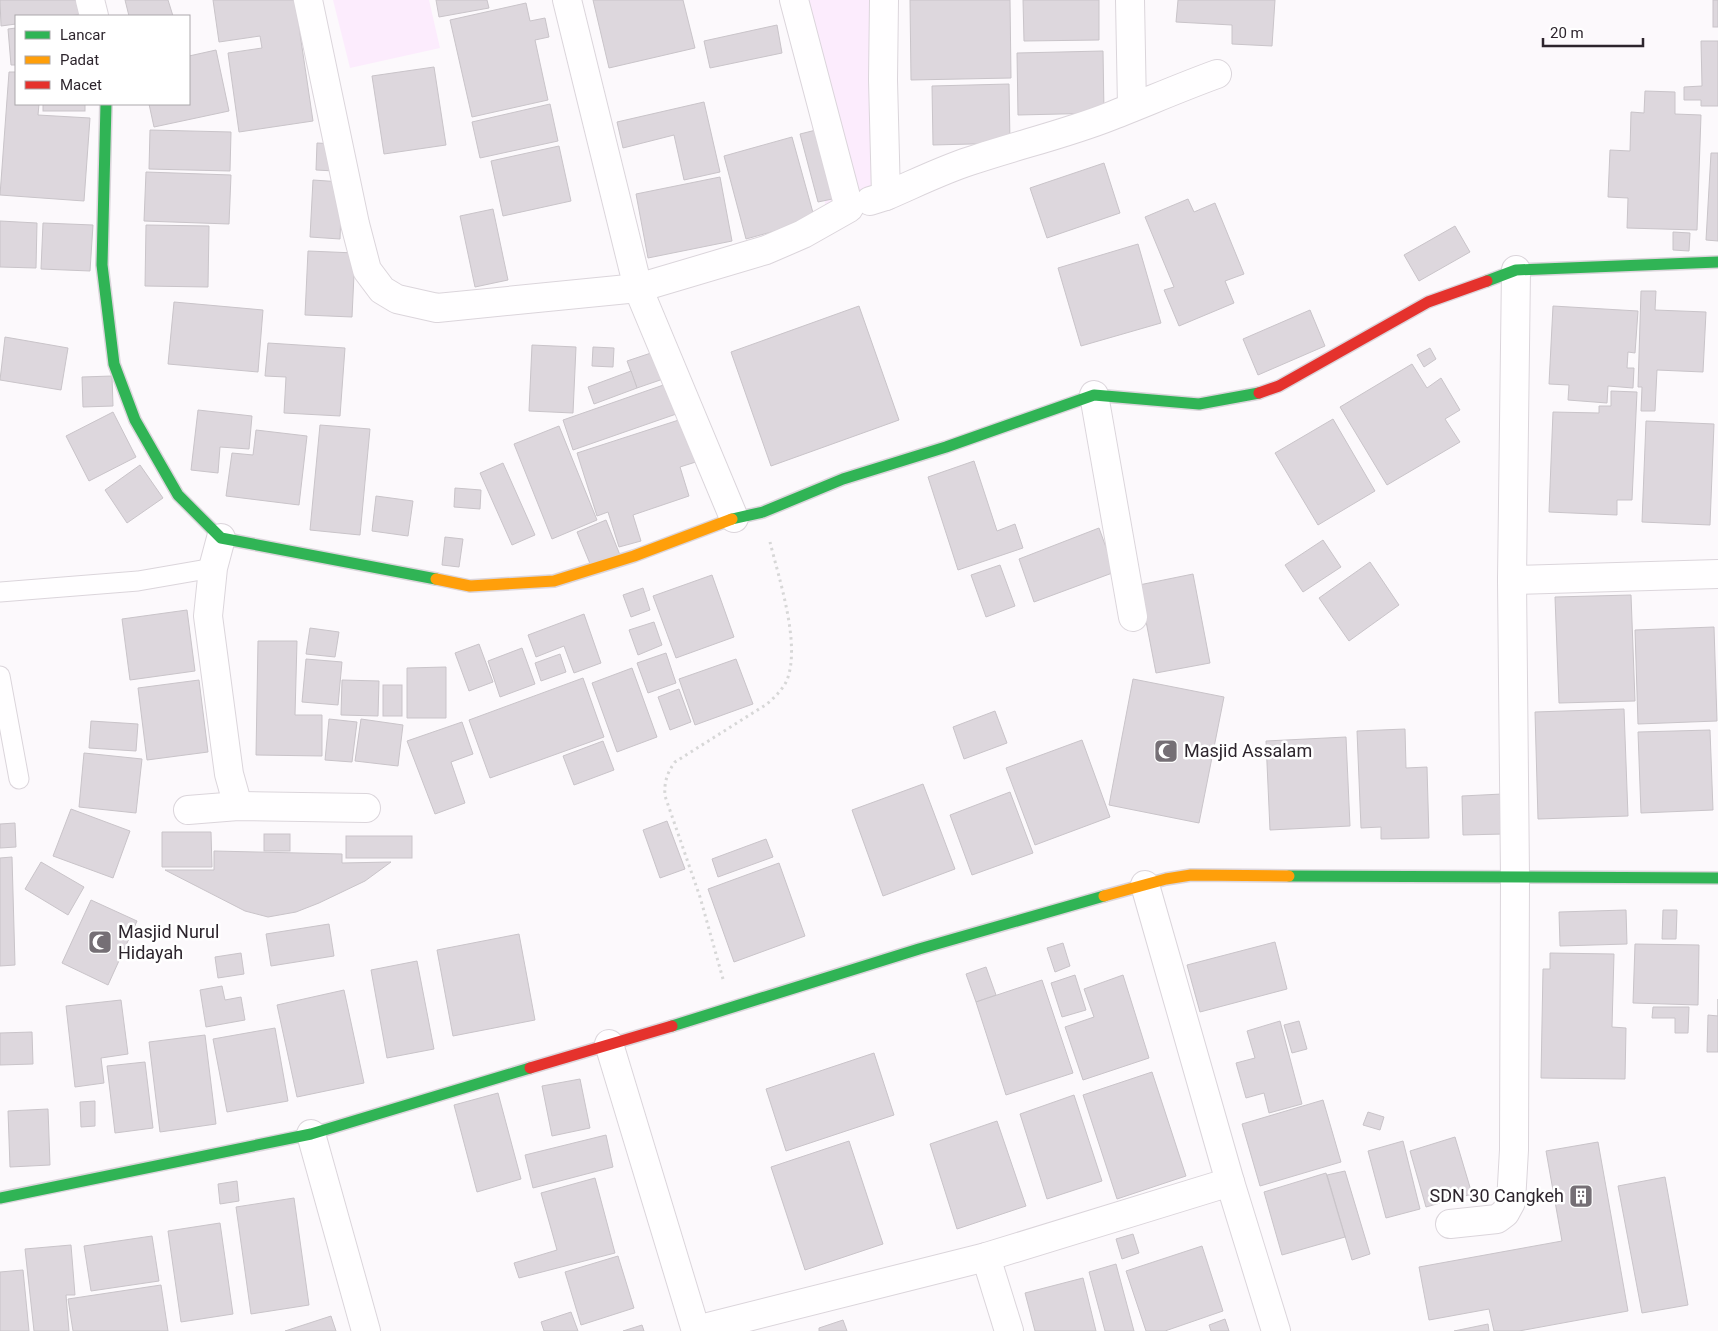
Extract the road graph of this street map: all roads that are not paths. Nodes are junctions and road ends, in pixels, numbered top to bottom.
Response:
1 (90, 0) edge
2 (308, 0) edge
3 (567, 0) edge
4 (794, 0) edge
5 (884, 0) edge
6 (1130, 0) edge
7 (94, 15) edge
8 (1217, 74) dead end
9 (106, 105) edge
10 (1132, 107) junction
11 (886, 196) junction
12 (849, 208) junction
13 (1718, 262) edge
14 (1516, 270) junction
15 (638, 288) junction
16 (1094, 395) junction
17 (734, 518) junction
18 (221, 538) junction
19 (213, 568) junction
20 (1718, 574) edge
21 (1512, 580) junction
22 (0, 592) edge
23 (1133, 618) dead end
24 (0, 676) edge
25 (19, 779) dead end
26 (238, 806) junction
27 (366, 808) dead end
28 (188, 810) dead end
29 (1515, 877) junction
30 (1718, 878) edge
31 (1145, 885) junction
32 (609, 1044) junction
33 (311, 1134) junction
34 (1230, 1182) junction
35 (0, 1198) edge
36 (1450, 1224) dead end
37 (986, 1257) junction
38 (696, 1330) edge
39 (366, 1331) edge
40 (1009, 1331) edge
41 (1276, 1331) edge

1 - 7 street
2 - 15 street
3 - 15 street
4 - 12 street
5 - 11 street
6 - 10 street
8 - 10 street
9 - 18 street
10 - 11 street
11 - 12 street
12 - 15 street
13 - 14 street
14 - 16 street
14 - 21 street
15 - 17 street
16 - 17 street
16 - 23 street
17 - 18 street
18 - 19 street
19 - 22 lane
19 - 26 street
20 - 21 street
21 - 29 street
24 - 25 lane
26 - 27 street
26 - 28 street
29 - 30 street
29 - 31 street
29 - 36 street
31 - 32 street
31 - 34 street
32 - 33 street
32 - 38 street
33 - 35 street
33 - 39 street
34 - 37 street
34 - 41 street
37 - 38 street
37 - 40 street

